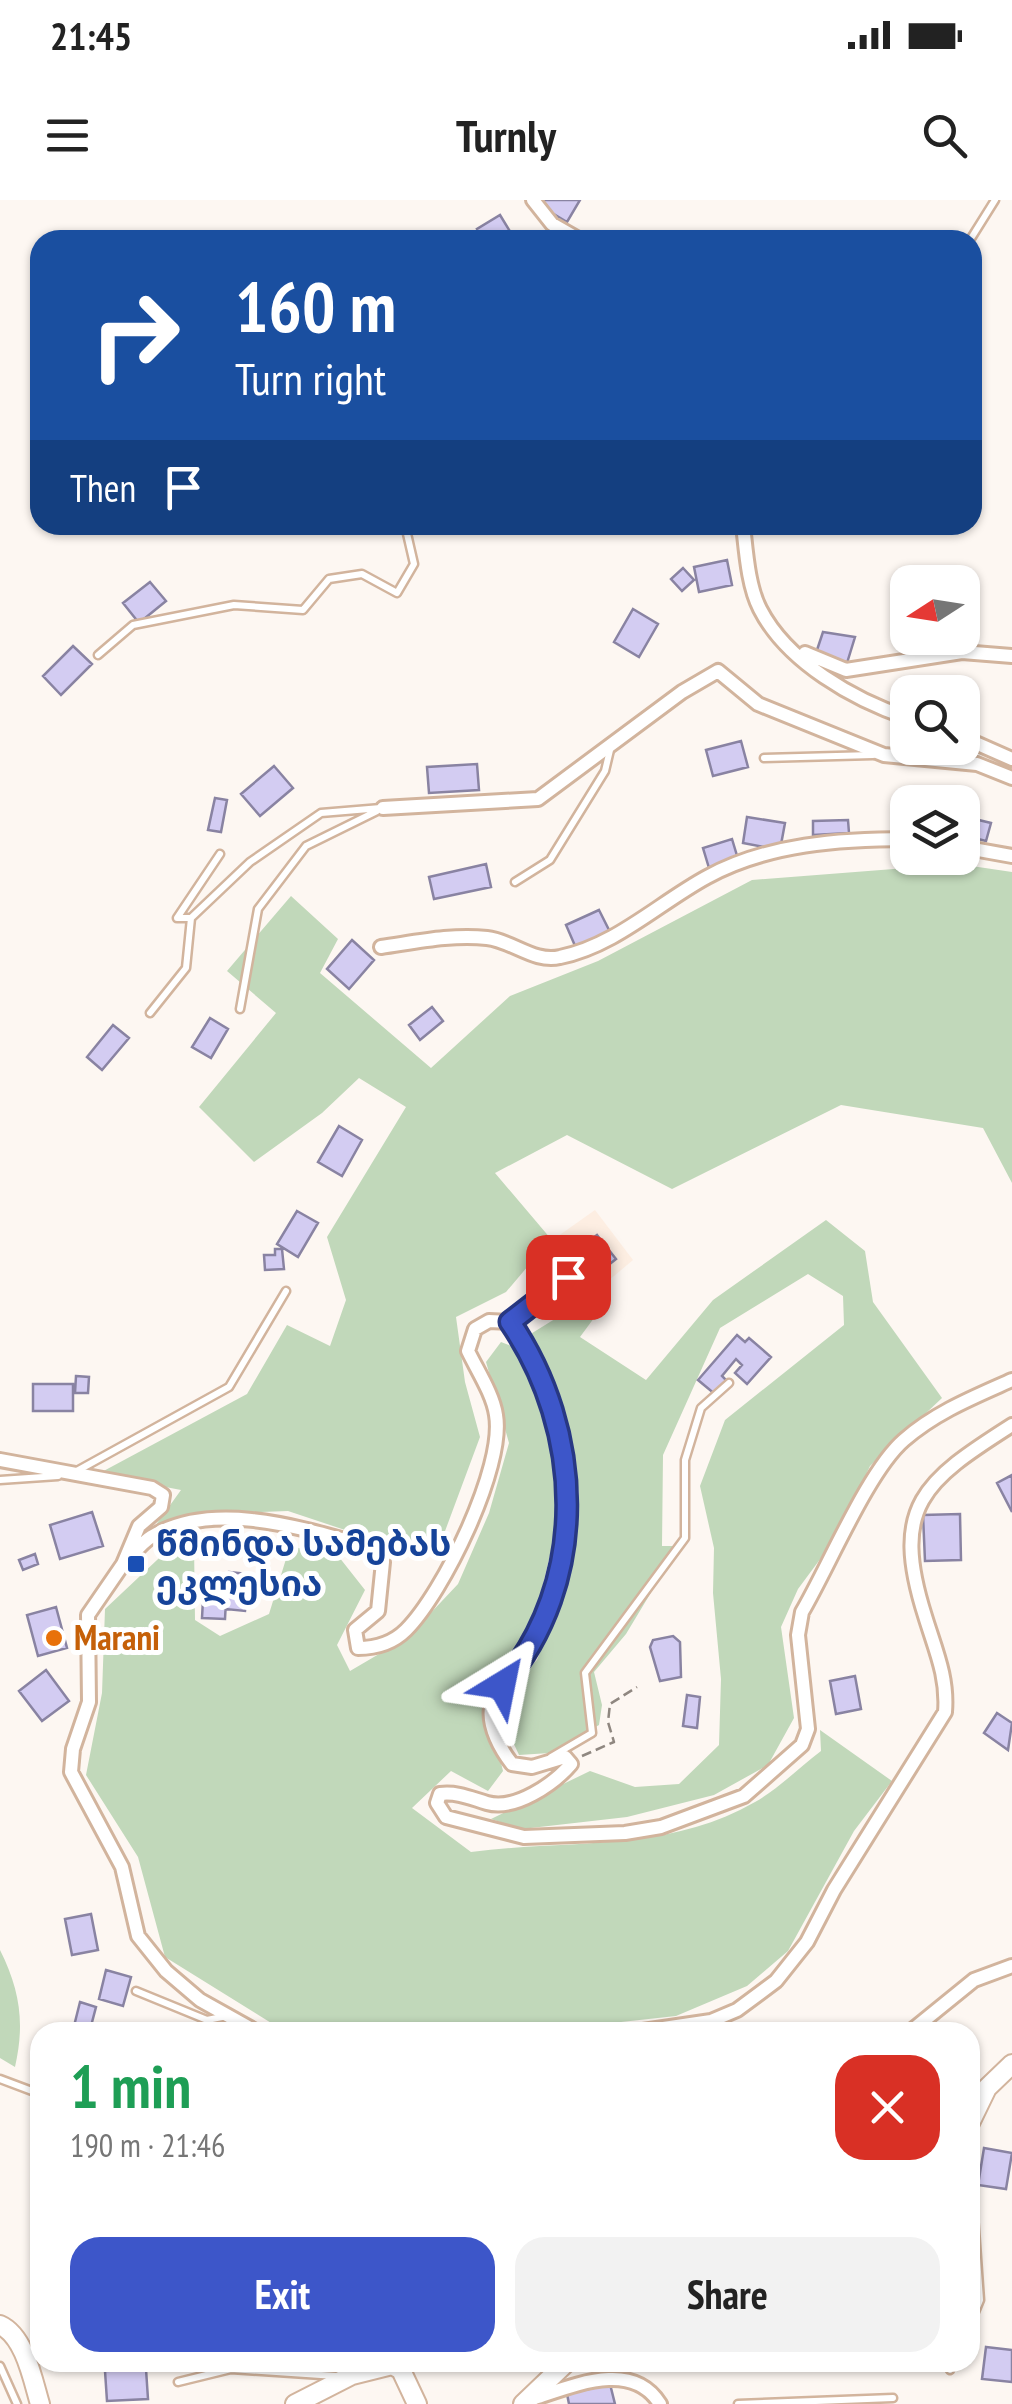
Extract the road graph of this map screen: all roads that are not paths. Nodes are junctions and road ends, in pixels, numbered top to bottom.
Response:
1 (533, 200) edge
2 (995, 200) edge
3 (562, 230) edge
4 (976, 230) edge
5 (407, 535) edge
6 (745, 535) edge
7 (788, 645) junction
8 (98, 656) dead end
9 (1012, 656) edge
10 (890, 710) edge
11 (611, 744) junction
12 (980, 745) edge
13 (884, 754) junction
14 (764, 758) dead end
15 (1012, 759) edge
16 (1012, 778) edge
17 (382, 808) junction
18 (890, 839) edge
19 (980, 851) edge
20 (220, 854) dead end
21 (1012, 856) edge
22 (515, 882) dead end
23 (190, 918) junction
24 (381, 947) dead end
25 (240, 1008) dead end
26 (150, 1013) dead end
27 (568, 1277) dead end
28 (286, 1290) dead end
29 (510, 1322) junction
30 (1012, 1380) edge
31 (729, 1383) dead end
32 (1012, 1425) edge
33 (0, 1460) edge
34 (68, 1476) junction
35 (0, 1480) edge
36 (123, 1564) junction
37 (532, 1767) junction
38 (1012, 1966) edge
39 (136, 1991) dead end
40 (228, 2016) junction
41 (239, 2022) edge
42 (699, 2022) edge
43 (922, 2022) edge
44 (1012, 2065) edge
45 (0, 2079) edge
46 (30, 2090) edge
47 (980, 2102) edge
48 (0, 2325) edge
49 (0, 2366) edge
50 (30, 2372) edge
51 (30, 2372) edge
52 (222, 2372) edge
53 (253, 2372) edge
54 (367, 2372) edge
55 (402, 2372) edge
56 (556, 2372) edge
57 (352, 2376) junction
58 (178, 2382) dead end
59 (893, 2398) dead end
60 (524, 2402) edge
61 (16, 2404) edge
62 (40, 2404) edge
63 (295, 2404) edge
64 (418, 2404) edge
65 (660, 2404) edge
66 (738, 2404) edge

1 - 3 street
2 - 4 lane
5 - 8 lane
6 - 7 street
7 - 9 street
7 - 10 street
11 - 13 street
11 - 17 street
11 - 22 lane
12 - 15 street
13 - 14 lane
13 - 16 street
17 - 23 lane
17 - 25 lane
18 - 24 street
19 - 21 street
20 - 23 lane
23 - 26 lane
27 - 29 lane
28 - 34 lane
29 - 36 street
29 - 37 street
30 - 37 street
31 - 37 lane
32 - 42 street
33 - 34 street
34 - 35 lane
34 - 36 street
36 - 40 street
38 - 43 street
39 - 40 lane
40 - 41 street
44 - 47 street
45 - 46 lane
48 - 51 street
49 - 61 lane
50 - 62 street
52 - 58 lane
53 - 57 lane
54 - 57 street
55 - 64 street
56 - 60 street
57 - 63 street
59 - 66 lane
60 - 65 street

